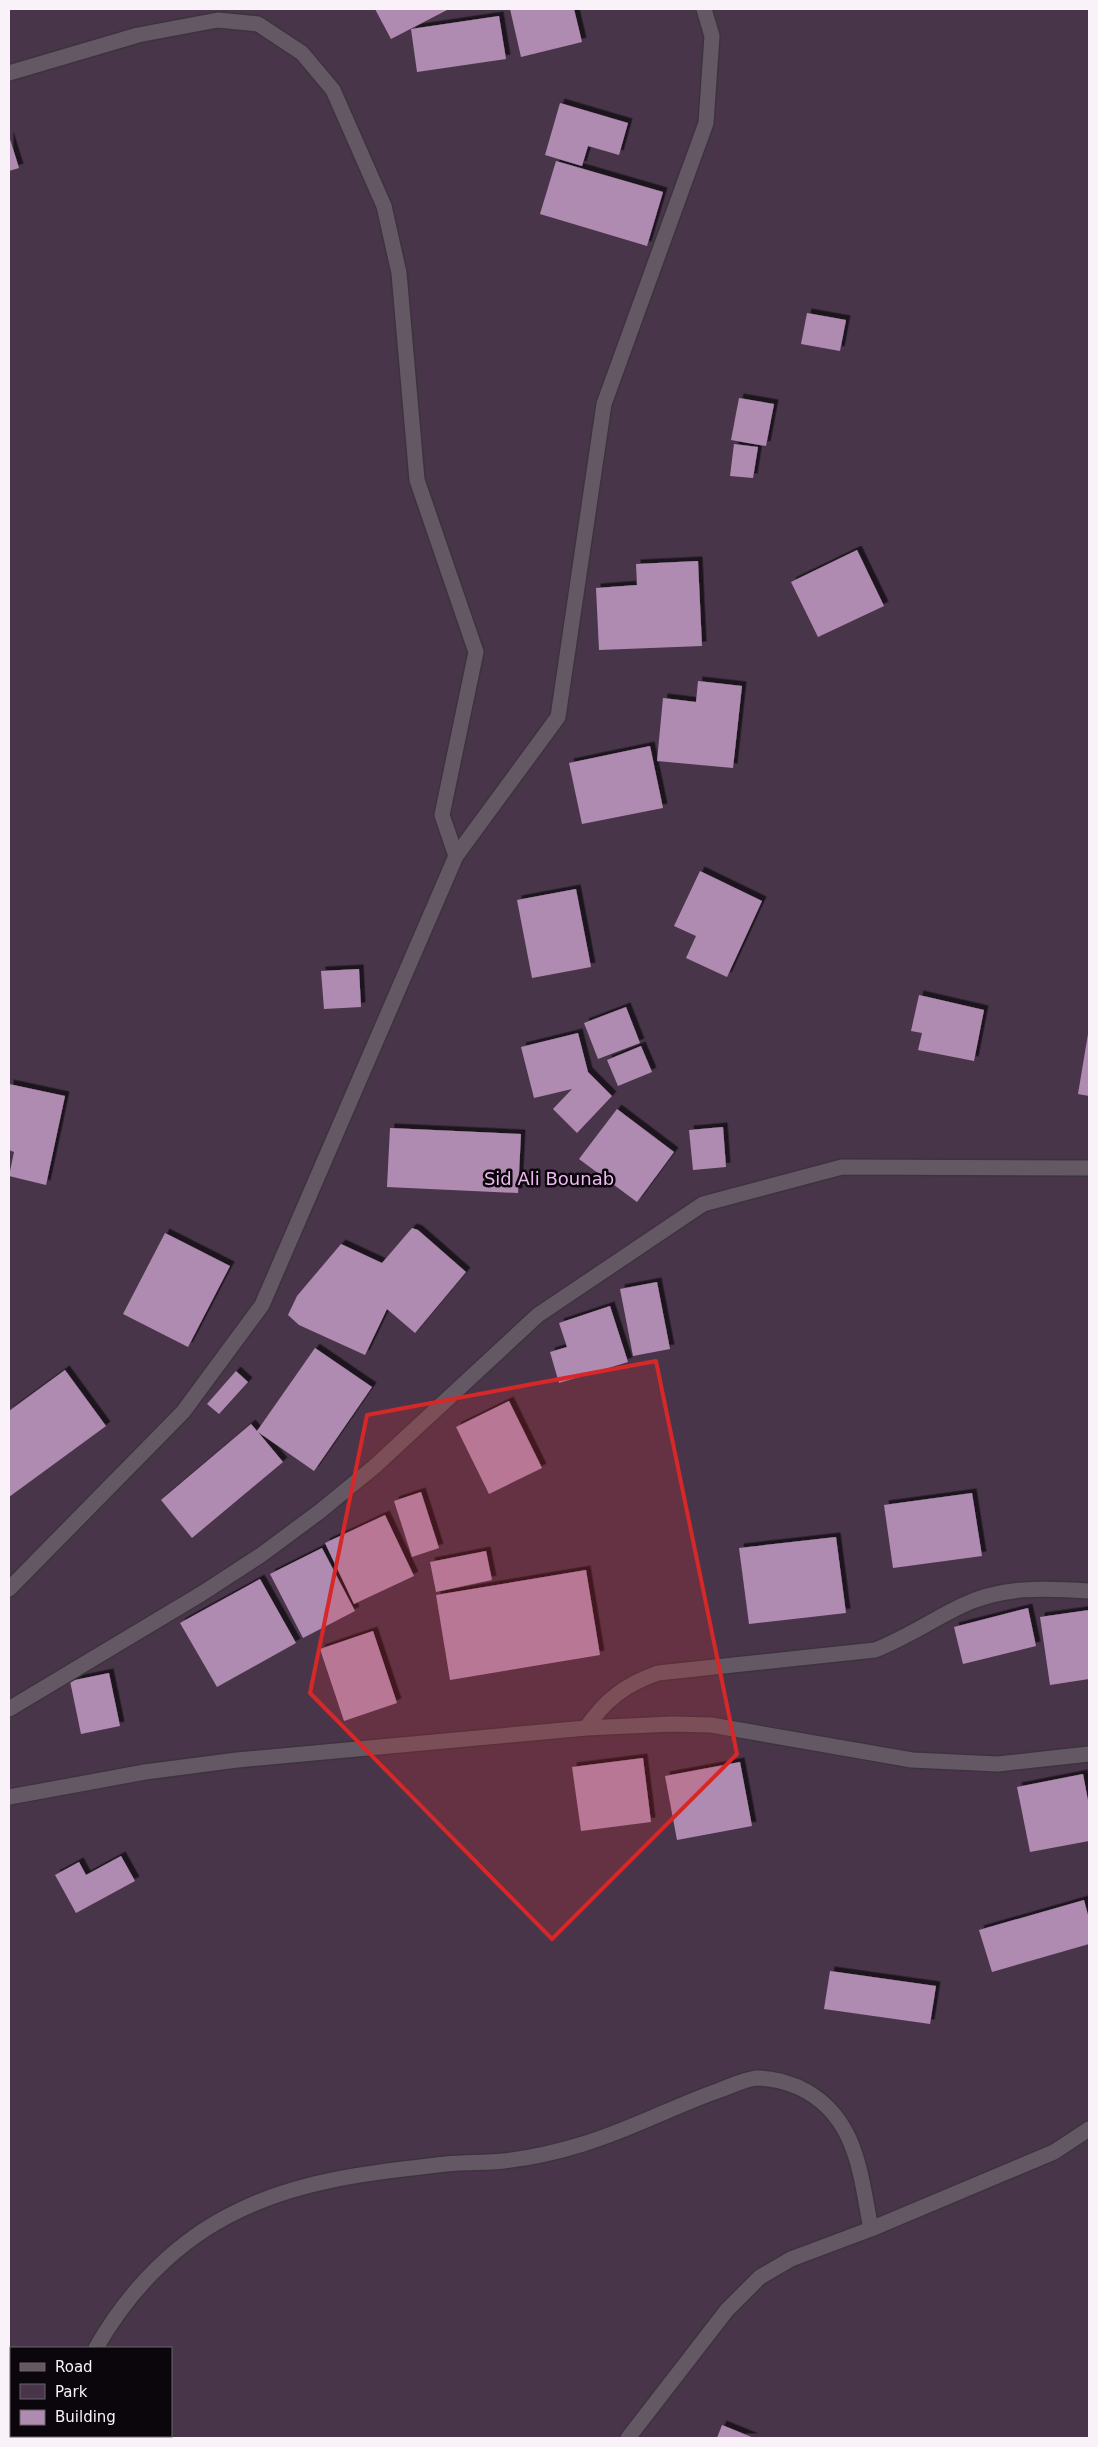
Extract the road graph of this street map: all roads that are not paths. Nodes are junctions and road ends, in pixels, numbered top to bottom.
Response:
1 (704, 9) edge
2 (9, 73) edge
3 (456, 856) junction
4 (1089, 1168) edge
5 (9, 1589) edge
6 (1089, 1591) edge
7 (9, 1709) edge
8 (586, 1728) junction
9 (1089, 1754) edge
10 (9, 1797) edge
11 (1089, 2129) edge
12 (871, 2229) junction
13 (97, 2347) edge
14 (628, 2438) edge

1 - 3 street
2 - 3 street
3 - 5 street
4 - 7 street
6 - 8 street
8 - 9 street
8 - 10 street
11 - 12 street
12 - 13 street
12 - 14 street

